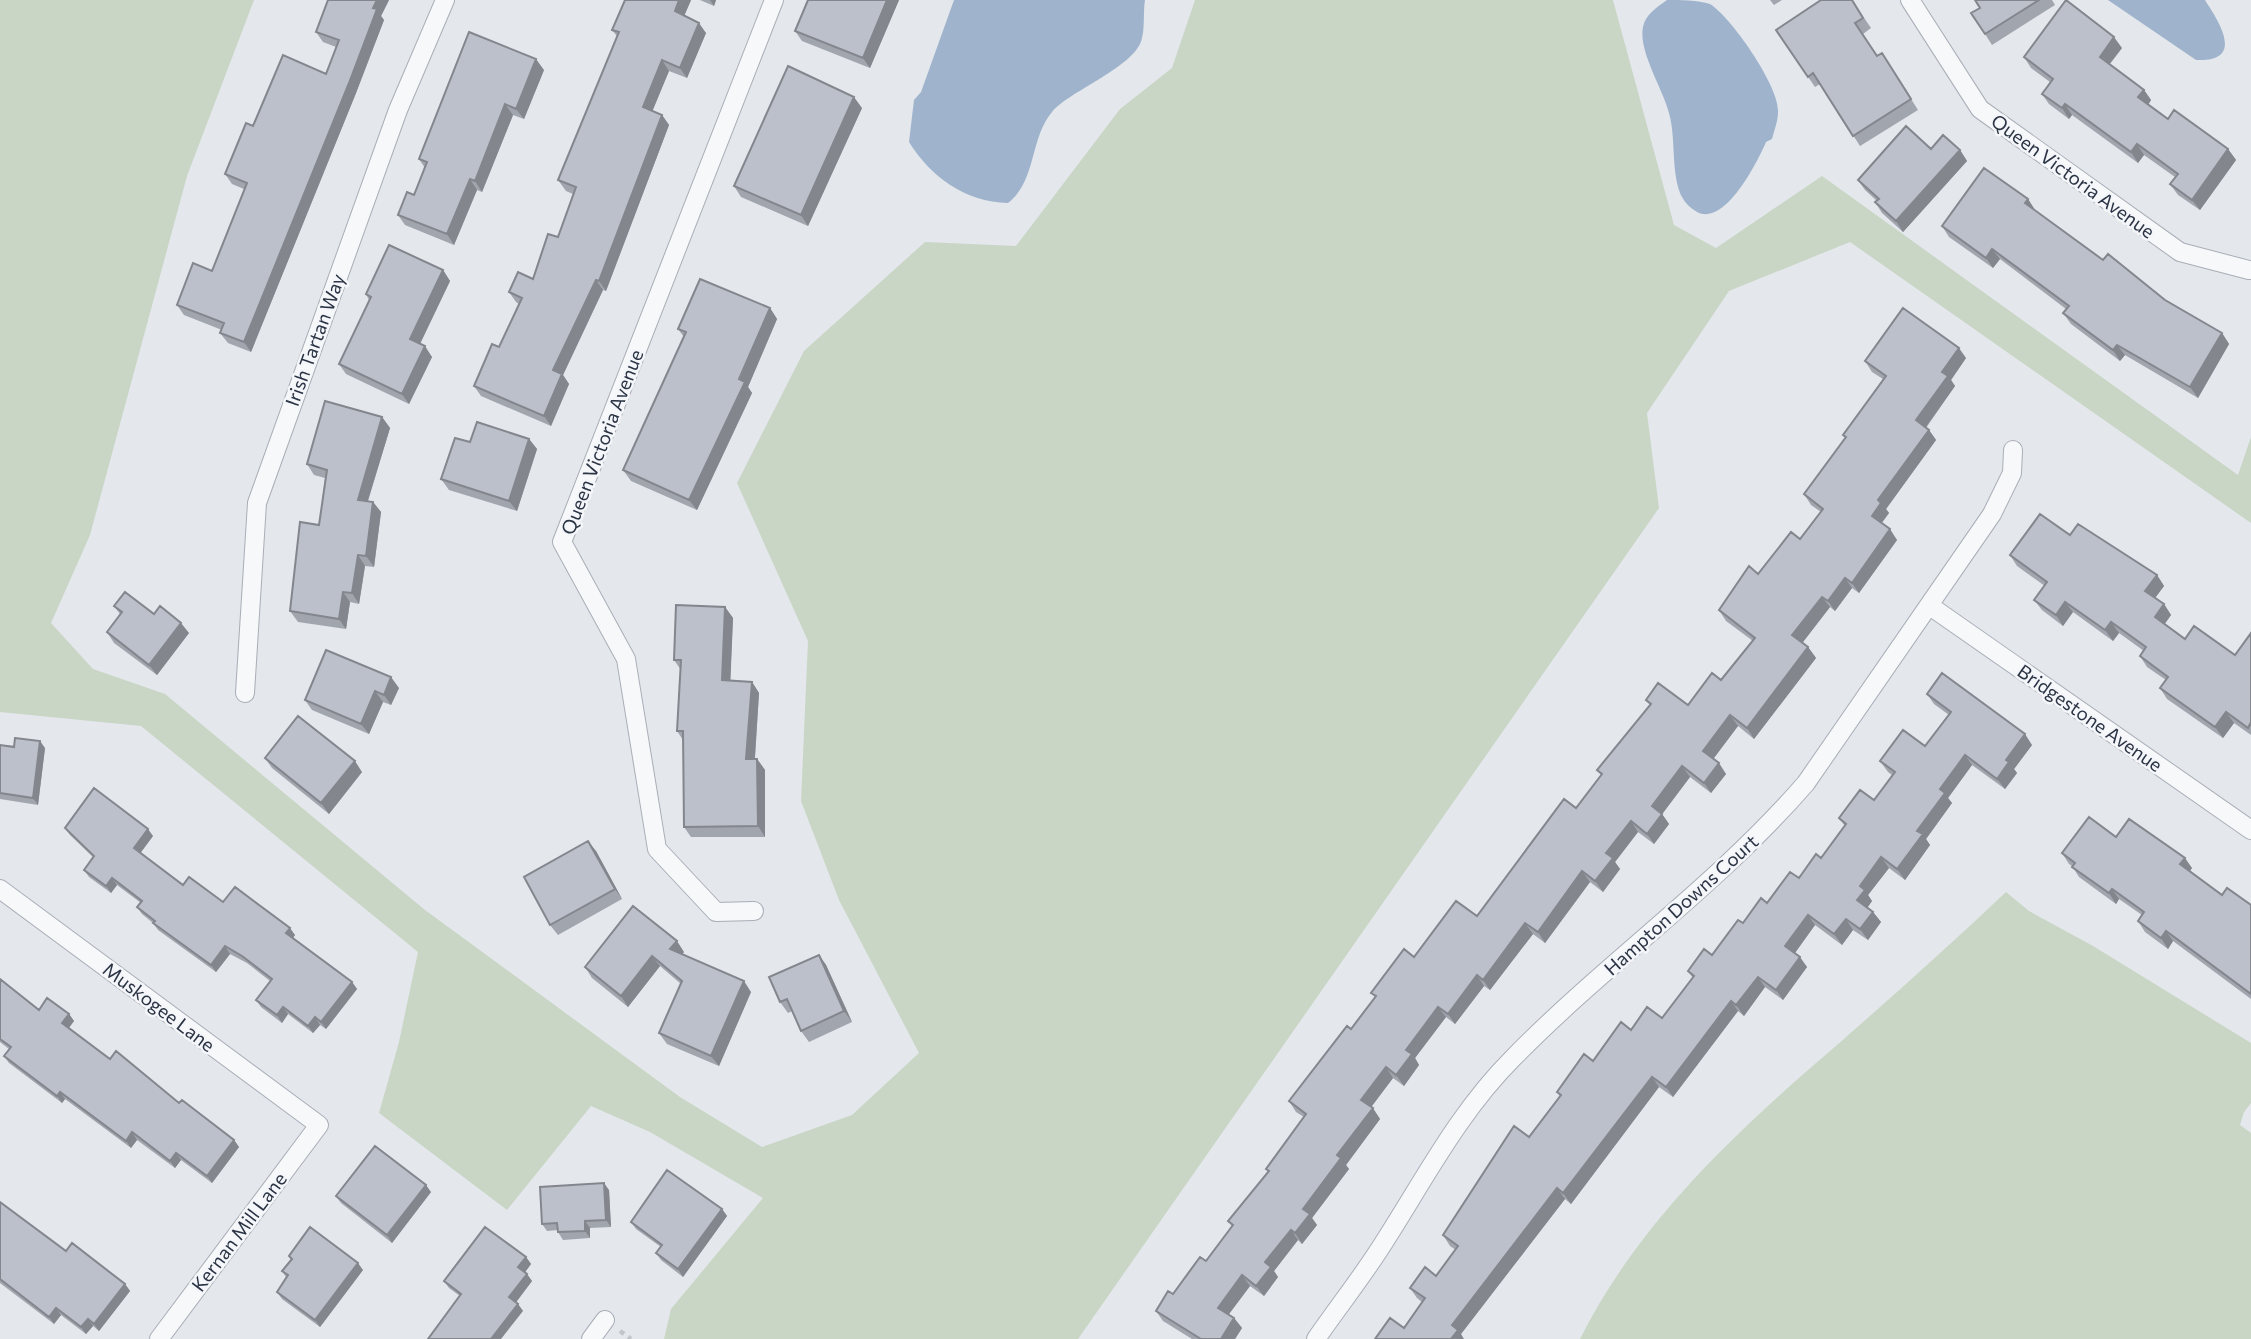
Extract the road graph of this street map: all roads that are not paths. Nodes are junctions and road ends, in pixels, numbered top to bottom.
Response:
1 (445, 0) edge
2 (774, 0) edge
3 (1910, 0) edge
4 (2249, 270) dead end
5 (2013, 450) dead end
6 (1930, 606) junction
7 (245, 693) dead end
8 (2251, 830) edge
9 (0, 889) edge
10 (754, 911) dead end
11 (319, 1125) joint
12 (605, 1320) dead end
13 (159, 1339) edge
14 (591, 1339) edge
15 (1316, 1339) edge

1 - 7 street, Irish Tartan Way
2 - 10 street, Queen Victoria Avenue
3 - 4 street, Queen Victoria Avenue
5 - 6 street, Hampton Downs Court
6 - 8 street, Bridgestone Avenue
6 - 15 street, Hampton Downs Court
9 - 11 street, Muskogee Lane
11 - 13 street, Kernan Mill Lane
12 - 14 street

